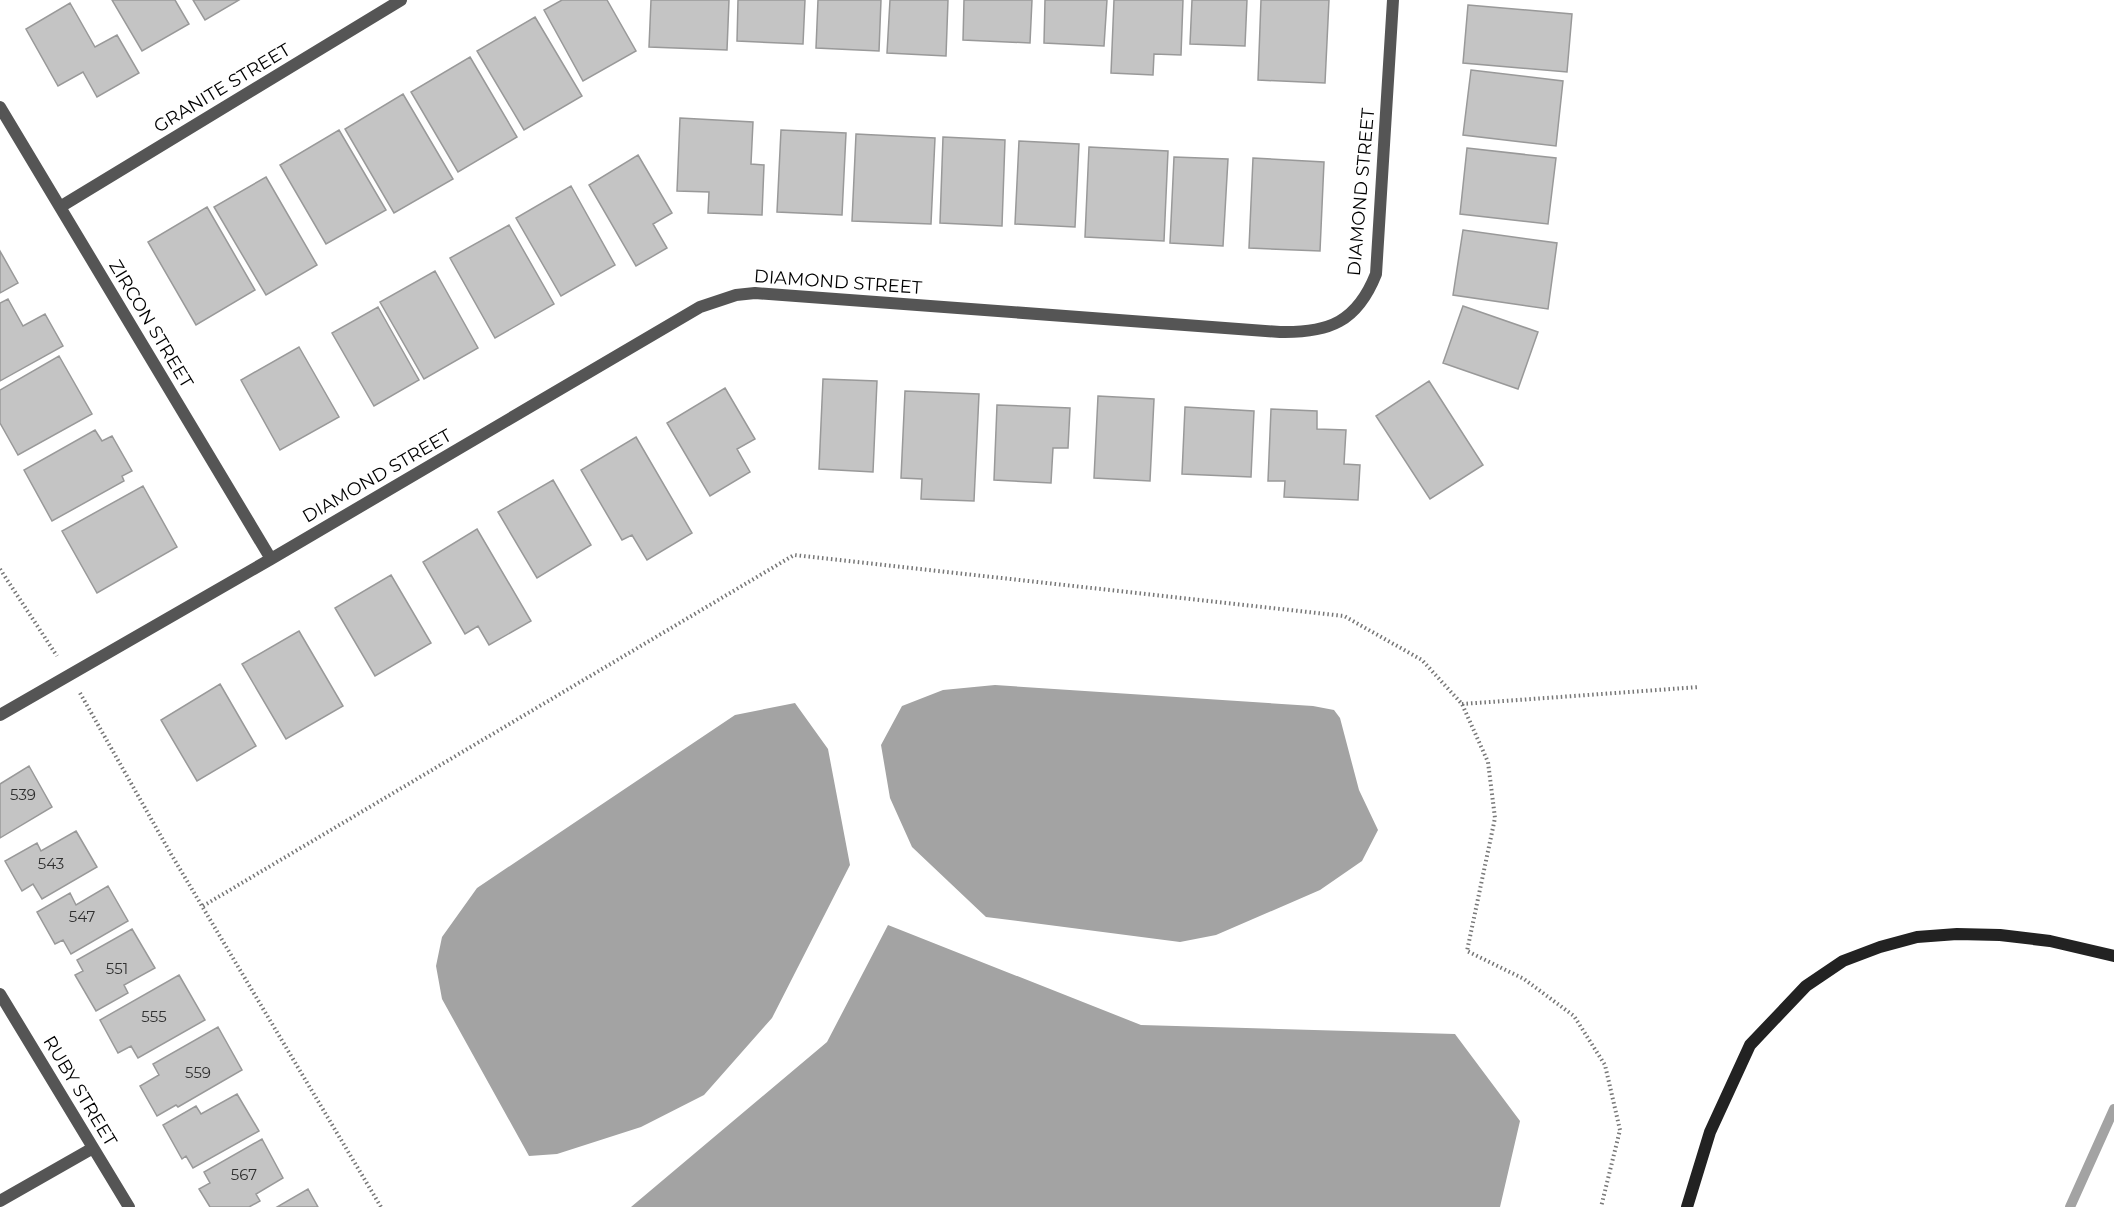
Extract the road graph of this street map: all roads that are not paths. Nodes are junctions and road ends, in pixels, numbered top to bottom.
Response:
1 (401, 0) edge
2 (1393, 0) edge
3 (0, 107) edge
4 (60, 207) junction
5 (271, 559) junction
6 (0, 715) edge
7 (2114, 956) edge
8 (0, 994) edge
9 (93, 1148) junction
10 (0, 1201) edge
11 (129, 1207) edge
12 (1687, 1207) edge

1 - 4 street, GRANITE STREET
2 - 5 street, DIAMOND STREET
3 - 4 street, ZIRCON STREET
4 - 5 street, ZIRCON STREET
5 - 6 street, DIAMOND STREET
7 - 12 main road
8 - 9 street, RUBY STREET
9 - 10 street
9 - 11 street, RUBY STREET

